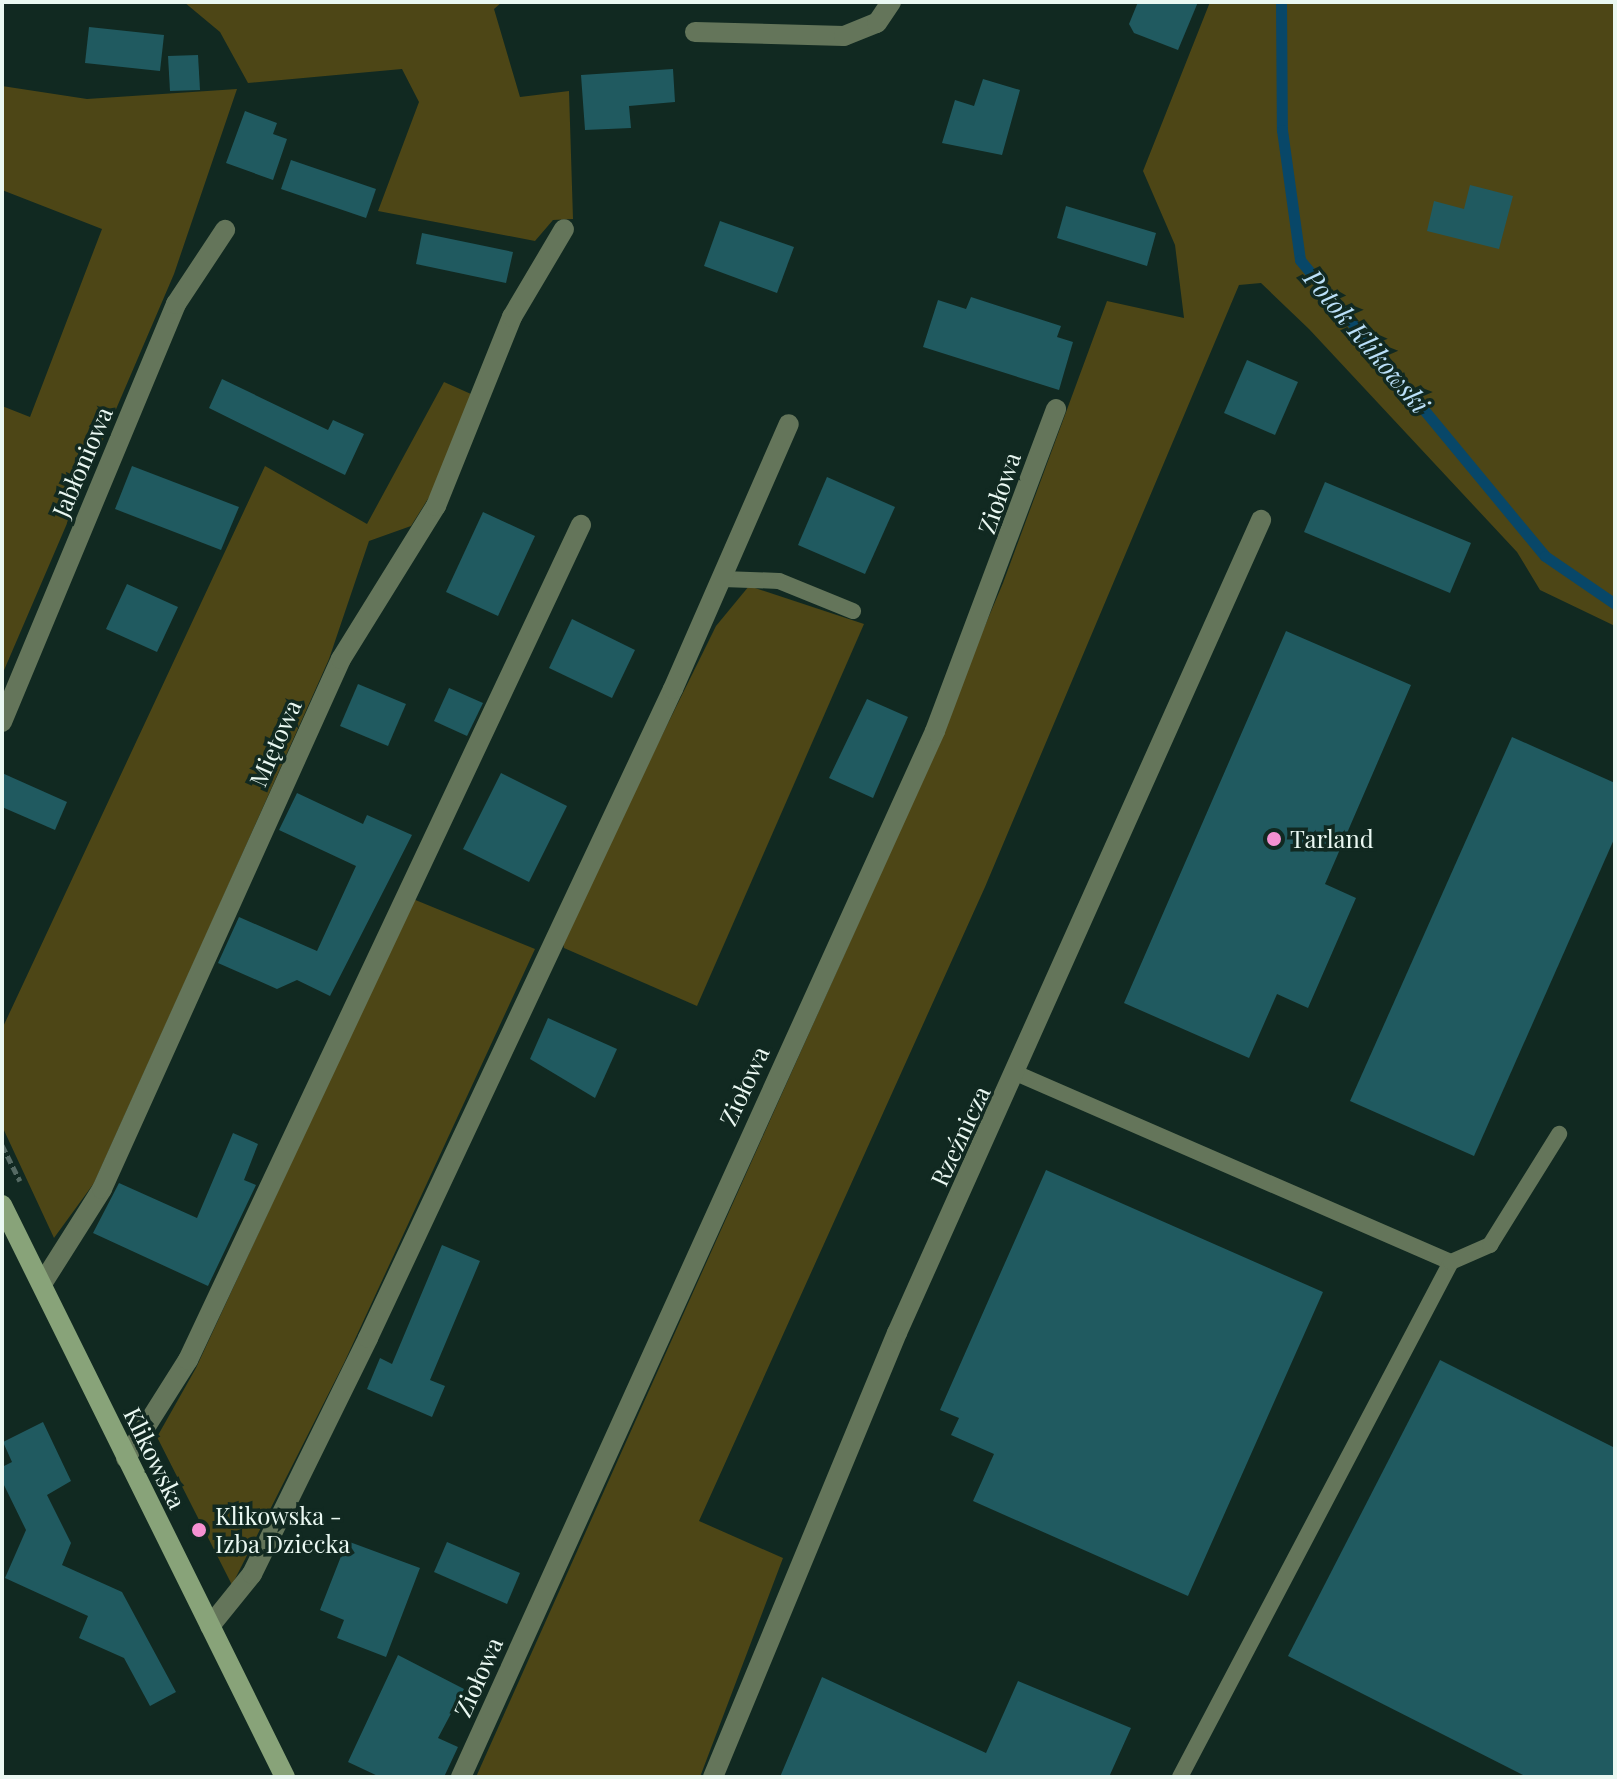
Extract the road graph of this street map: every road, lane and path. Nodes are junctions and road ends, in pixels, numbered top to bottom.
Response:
1 (891, 2) edge
2 (695, 32) dead end
3 (564, 229) dead end
4 (225, 230) dead end
5 (1056, 409) dead end
6 (789, 424) dead end
7 (1261, 520) dead end
8 (581, 525) dead end
9 (723, 579) junction
10 (853, 611) dead end
11 (2, 722) edge
12 (1018, 1074) junction
13 (1559, 1134) dead end
14 (2, 1205) edge
15 (1451, 1262) junction
16 (42, 1284) junction
17 (126, 1458) junction
18 (210, 1626) junction
19 (285, 1777) edge
20 (461, 1777) edge
21 (713, 1777) edge
22 (1180, 1777) edge

1 - 2 street
3 - 16 street, Miętowa
4 - 11 street, Jabłoniowa
5 - 20 street, Ziołowa
6 - 9 street
7 - 12 street, Rzeźnicza
8 - 17 street
9 - 10 lane
9 - 18 street
12 - 15 lane
12 - 21 street, Rzeźnicza
13 - 15 lane
14 - 16 street, Klikowska
15 - 22 lane
16 - 17 street, Klikowska
17 - 18 street, Klikowska
18 - 19 street, Klikowska

